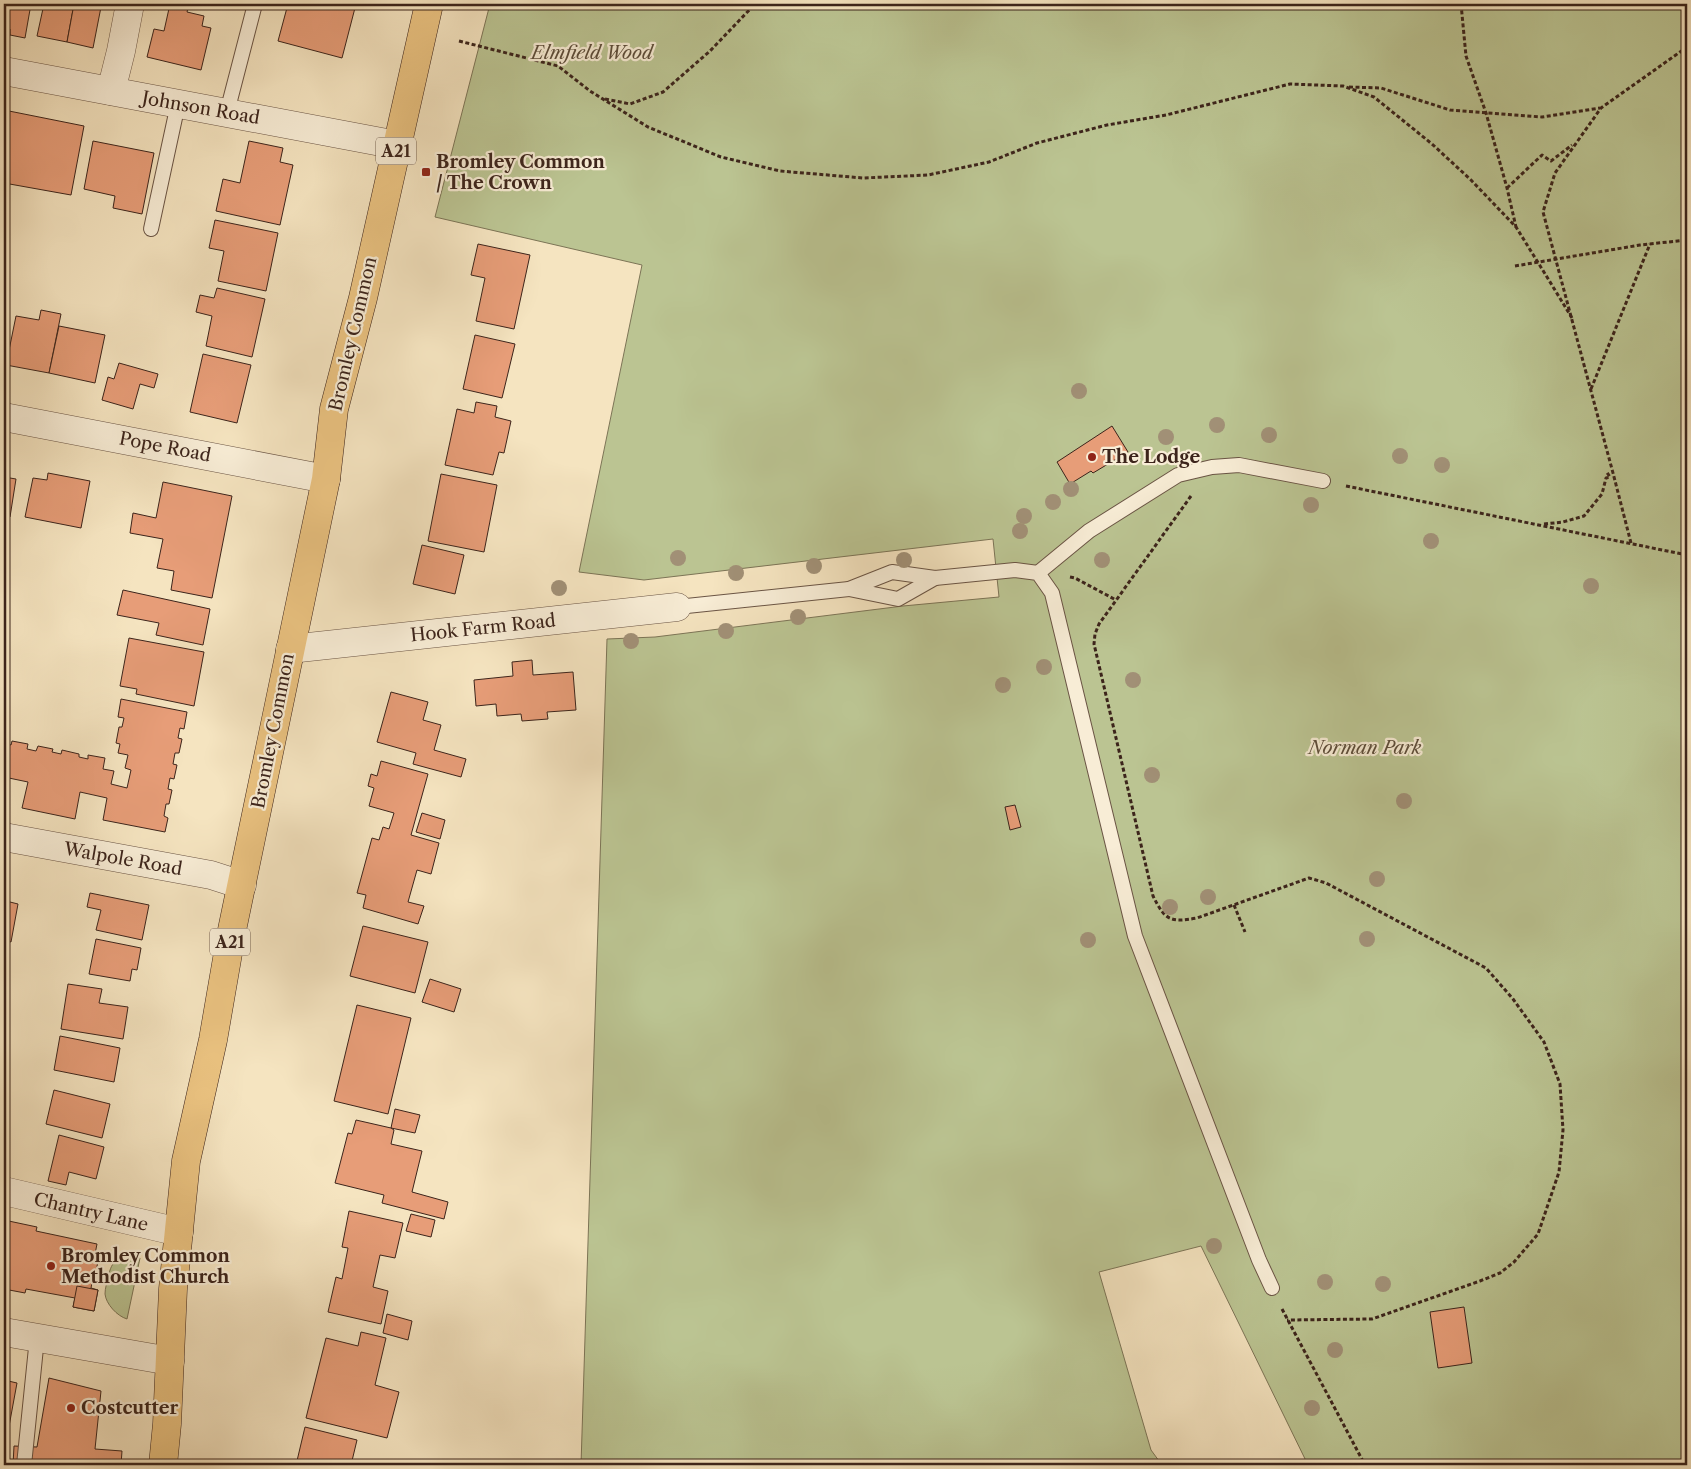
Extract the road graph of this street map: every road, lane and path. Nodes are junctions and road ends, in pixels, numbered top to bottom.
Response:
1 (130, 4) edge
2 (254, 4) edge
3 (429, 4) edge
4 (755, 4) edge
5 (1461, 4) edge
6 (459, 41) dead end
7 (1687, 48) edge
8 (4, 71) edge
9 (1343, 86) junction
10 (110, 91) junction
11 (602, 98) junction
12 (178, 104) junction
13 (1601, 108) junction
14 (227, 112) junction
15 (1486, 113) junction
16 (1575, 143) junction
17 (397, 145) junction
18 (1507, 188) junction
19 (1516, 227) junction
20 (151, 229) dead end
21 (1687, 240) edge
22 (1650, 244) junction
23 (1555, 259) junction
24 (1538, 262) junction
25 (1515, 266) dead end
26 (1572, 318) junction
27 (1591, 389) junction
28 (4, 417) edge
29 (1212, 467) junction
30 (1606, 471) dead end
31 (326, 479) junction
32 (1323, 481) joint
33 (1538, 524) junction
34 (1631, 543) junction
35 (1687, 555) edge
36 (1038, 573) junction
37 (934, 578) junction
38 (849, 589) junction
39 (1116, 600) junction
40 (676, 607) joint
41 (290, 649) junction
42 (4, 837) edge
43 (242, 885) junction
44 (1234, 905) junction
45 (1245, 932) dead end
46 (4, 1191) edge
47 (179, 1232) junction
48 (1272, 1288) joint
49 (1287, 1320) junction
50 (4, 1332) edge
51 (37, 1338) junction
52 (170, 1361) junction
53 (24, 1465) edge
54 (163, 1465) edge
55 (1365, 1465) edge

1 - 10 street
2 - 14 lane
3 - 17 main road, Bromley Common / A21
4 - 11 path
5 - 15 path
6 - 11 path
7 - 13 path
8 - 10 street, Johnson Road
9 - 11 path
9 - 15 path
9 - 19 path
10 - 12 street, Johnson Road
12 - 14 street, Johnson Road
12 - 20 lane
13 - 15 path
13 - 16 path
14 - 17 street, Johnson Road
15 - 18 path
16 - 18 path
16 - 23 path
17 - 31 main road, Bromley Common / A21
18 - 19 path
19 - 24 path
21 - 22 path
22 - 23 path
22 - 27 path
23 - 24 path
23 - 26 path
24 - 25 path
24 - 26 path
26 - 27 path
27 - 34 path
28 - 31 street, Pope Road
29 - 32 lane
29 - 36 lane
29 - 39 path
30 - 33 path
31 - 41 main road, Bromley Common / A21
32 - 33 path
33 - 34 path
34 - 35 path
36 - 37 lane
36 - 39 path
36 - 48 lane
37 - 38 lane
37 - 38 lane
38 - 40 lane
39 - 44 path
40 - 41 street, Hook Farm Road
41 - 43 main road, Bromley Common / A21
42 - 43 street, Walpole Road
43 - 47 main road, Bromley Common / A21
44 - 45 path
44 - 49 path
46 - 47 street, Chantry Lane
47 - 52 main road, Bromley Common / A21
48 - 49 path
49 - 55 path
50 - 51 street
51 - 52 street
51 - 53 lane
52 - 54 main road, Bromley Common / A21

